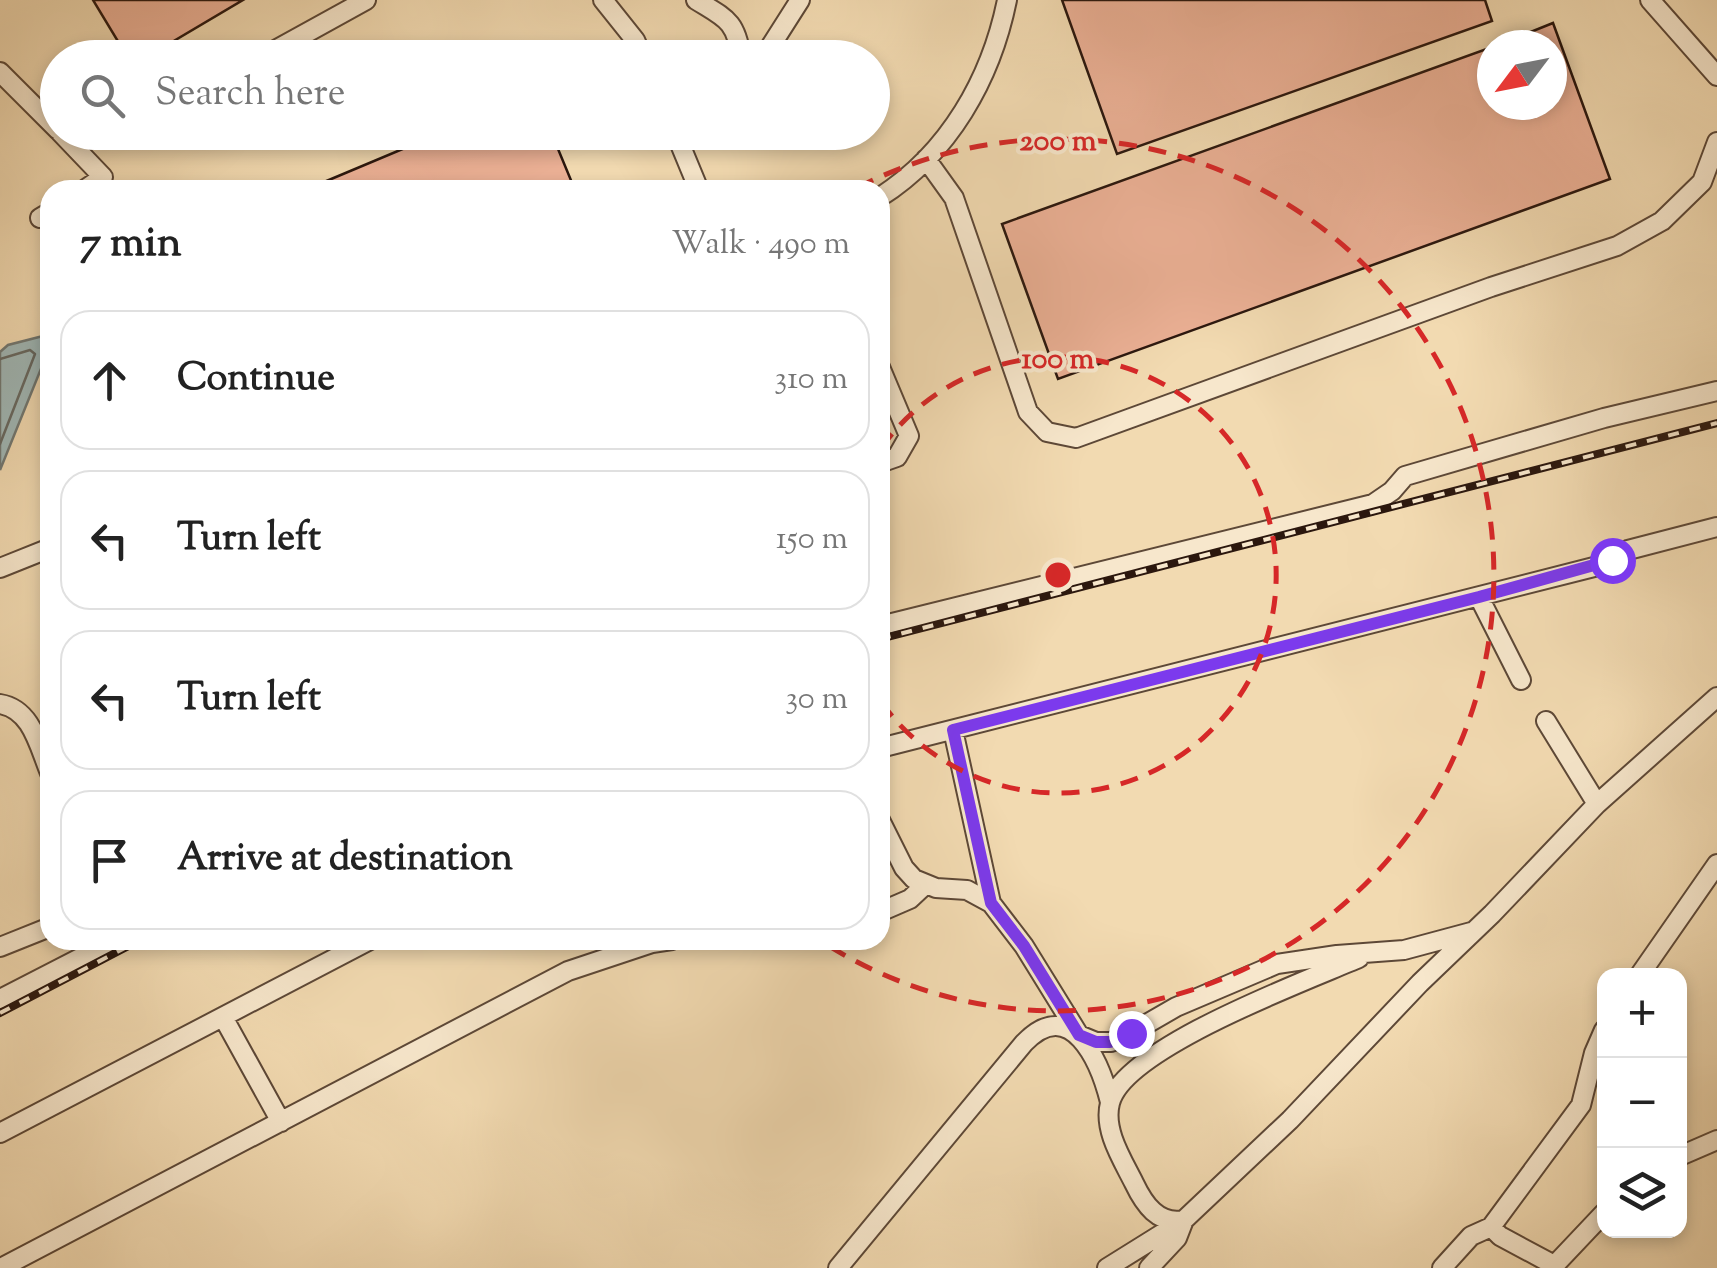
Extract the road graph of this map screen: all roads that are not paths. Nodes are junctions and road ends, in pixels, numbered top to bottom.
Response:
1 (366, 0) edge
2 (603, 0) edge
3 (696, 0) edge
4 (800, 0) edge
5 (1008, 0) edge
6 (1650, 0) edge
7 (293, 40) edge
8 (635, 40) edge
9 (739, 40) edge
10 (776, 40) edge
11 (0, 72) edge
12 (1717, 76) edge
13 (40, 113) edge
14 (1717, 142) edge
15 (76, 150) edge
16 (682, 150) edge
17 (926, 159) junction
18 (99, 180) edge
19 (695, 180) edge
20 (890, 190) edge
21 (890, 391) edge
22 (1717, 391) edge
23 (890, 459) edge
24 (1717, 528) edge
25 (40, 552) edge
26 (0, 568) edge
27 (1479, 597) junction
28 (890, 624) edge
29 (1520, 680) dead end
30 (1717, 698) edge
31 (0, 704) edge
32 (1546, 721) dead end
33 (953, 730) junction
34 (890, 746) edge
35 (40, 748) edge
36 (1597, 804) junction
37 (890, 840) edge
38 (1717, 864) edge
39 (925, 884) junction
40 (991, 903) junction
41 (890, 908) edge
42 (1476, 930) junction
43 (40, 931) edge
44 (0, 947) edge
45 (96, 950) edge
46 (351, 950) edge
47 (631, 950) edge
48 (1373, 952) junction
49 (1645, 968) edge
50 (0, 1000) edge
51 (223, 1017) junction
52 (1079, 1035) junction
53 (1597, 1046) edge
54 (1110, 1102) junction
55 (282, 1122) junction
56 (0, 1134) edge
57 (1717, 1140) edge
58 (1687, 1153) edge
59 (1136, 1189) junction
60 (1184, 1220) junction
61 (1597, 1220) edge
62 (1490, 1226) junction
63 (1129, 1254) junction
64 (1553, 1266) edge
65 (1, 1268) edge
66 (838, 1268) edge
67 (1107, 1268) edge
68 (1149, 1268) edge
69 (1442, 1268) edge

1 - 7 street
2 - 8 street
3 - 9 street
4 - 10 street
5 - 17 street
6 - 12 street
11 - 13 street
14 - 17 street
15 - 18 street
16 - 19 street
17 - 20 street
21 - 23 street
22 - 28 street
24 - 27 street
25 - 26 street
27 - 29 street
27 - 33 street
30 - 36 street
31 - 35 street
32 - 36 street
33 - 34 street
33 - 40 street
36 - 42 street
37 - 39 street
38 - 49 street
39 - 40 street
39 - 41 street
40 - 52 street
42 - 48 street
42 - 60 street
43 - 44 street
45 - 50 street
46 - 51 street
47 - 55 street
48 - 52 street
48 - 54 street
51 - 55 street
51 - 56 street
52 - 54 street
52 - 66 street
53 - 62 street
54 - 59 street
55 - 65 street
57 - 58 street
59 - 60 street
59 - 63 street
60 - 63 street
60 - 68 street
61 - 64 street
62 - 64 street
62 - 69 street
63 - 67 street

